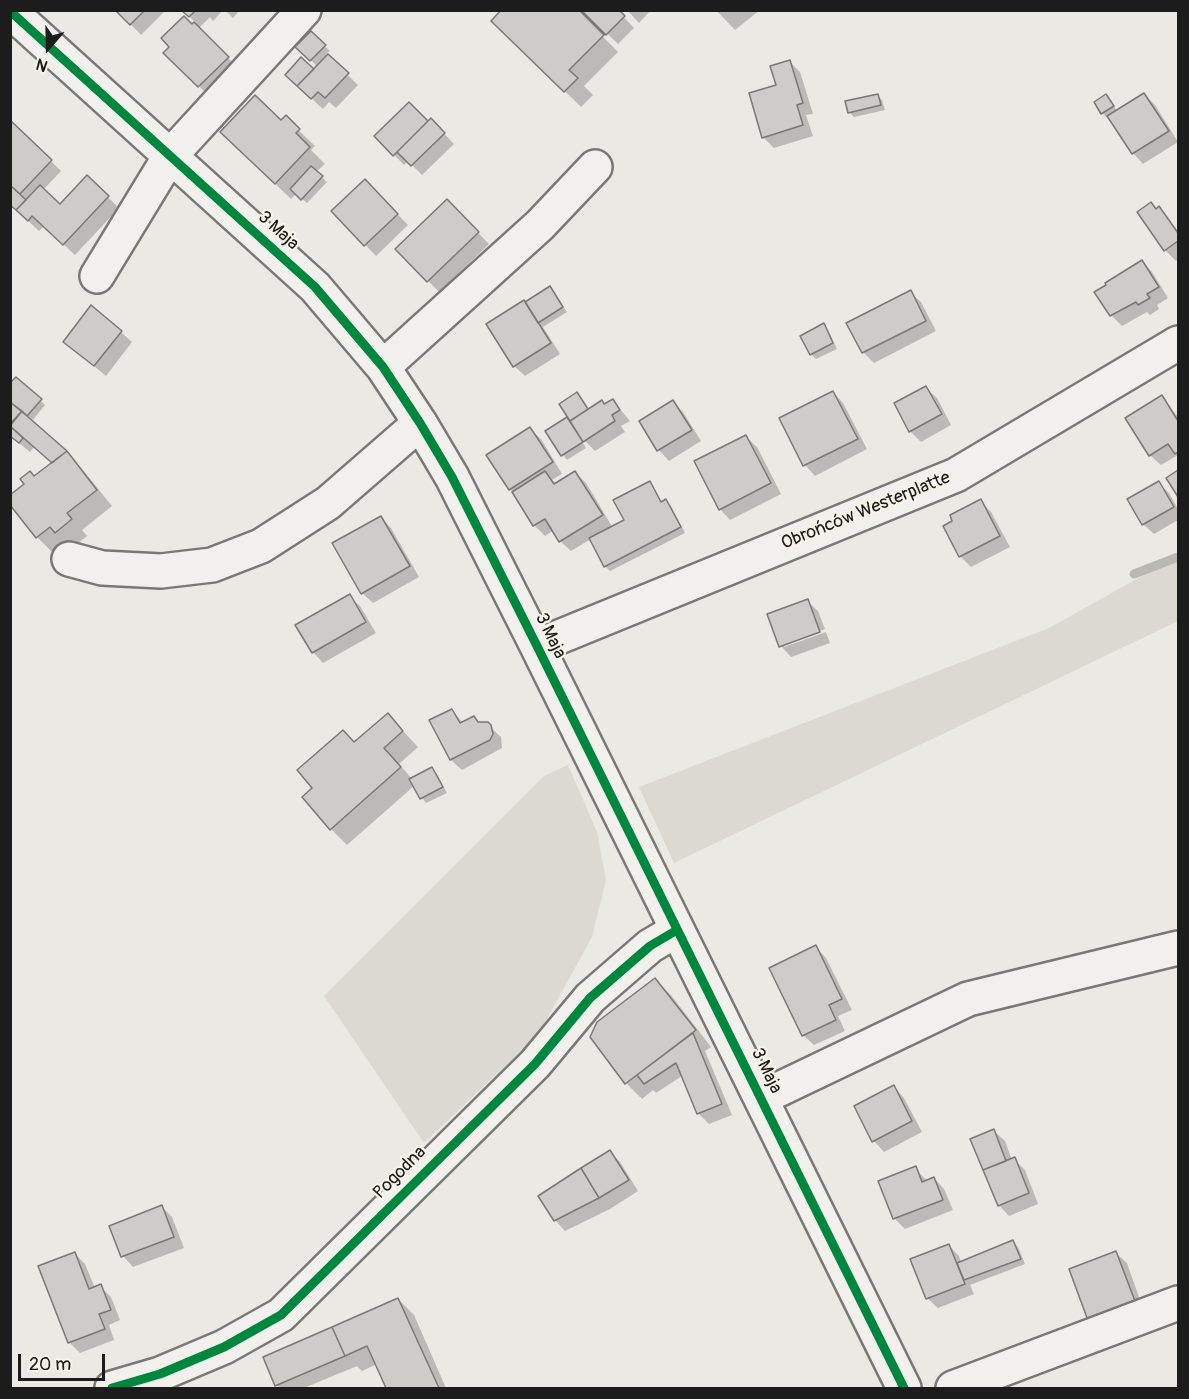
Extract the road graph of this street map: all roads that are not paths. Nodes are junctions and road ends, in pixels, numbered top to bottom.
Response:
1 (10, 10) edge
2 (304, 10) edge
3 (170, 156) junction
4 (595, 167) dead end
5 (98, 276) dead end
6 (1179, 343) edge
7 (383, 366) junction
8 (420, 423) junction
9 (69, 559) dead end
10 (537, 646) junction
11 (677, 930) junction
12 (1179, 948) edge
13 (761, 1098) junction
14 (1179, 1303) edge
15 (1179, 1318) edge
16 (112, 1389) edge
17 (904, 1389) edge
18 (953, 1389) edge
19 (998, 1389) edge

1 - 3 street, 3 Maja
2 - 3 street
3 - 5 street
3 - 7 street, 3 Maja
4 - 7 street
6 - 10 street, Obrońców Westerplatte
7 - 8 street, 3 Maja
8 - 9 street
8 - 10 street, 3 Maja
10 - 11 street, 3 Maja
11 - 13 street, 3 Maja
11 - 16 street, Pogodna
12 - 13 street, 3 Maja
13 - 17 street, 3 Maja
14 - 18 street
15 - 19 street

